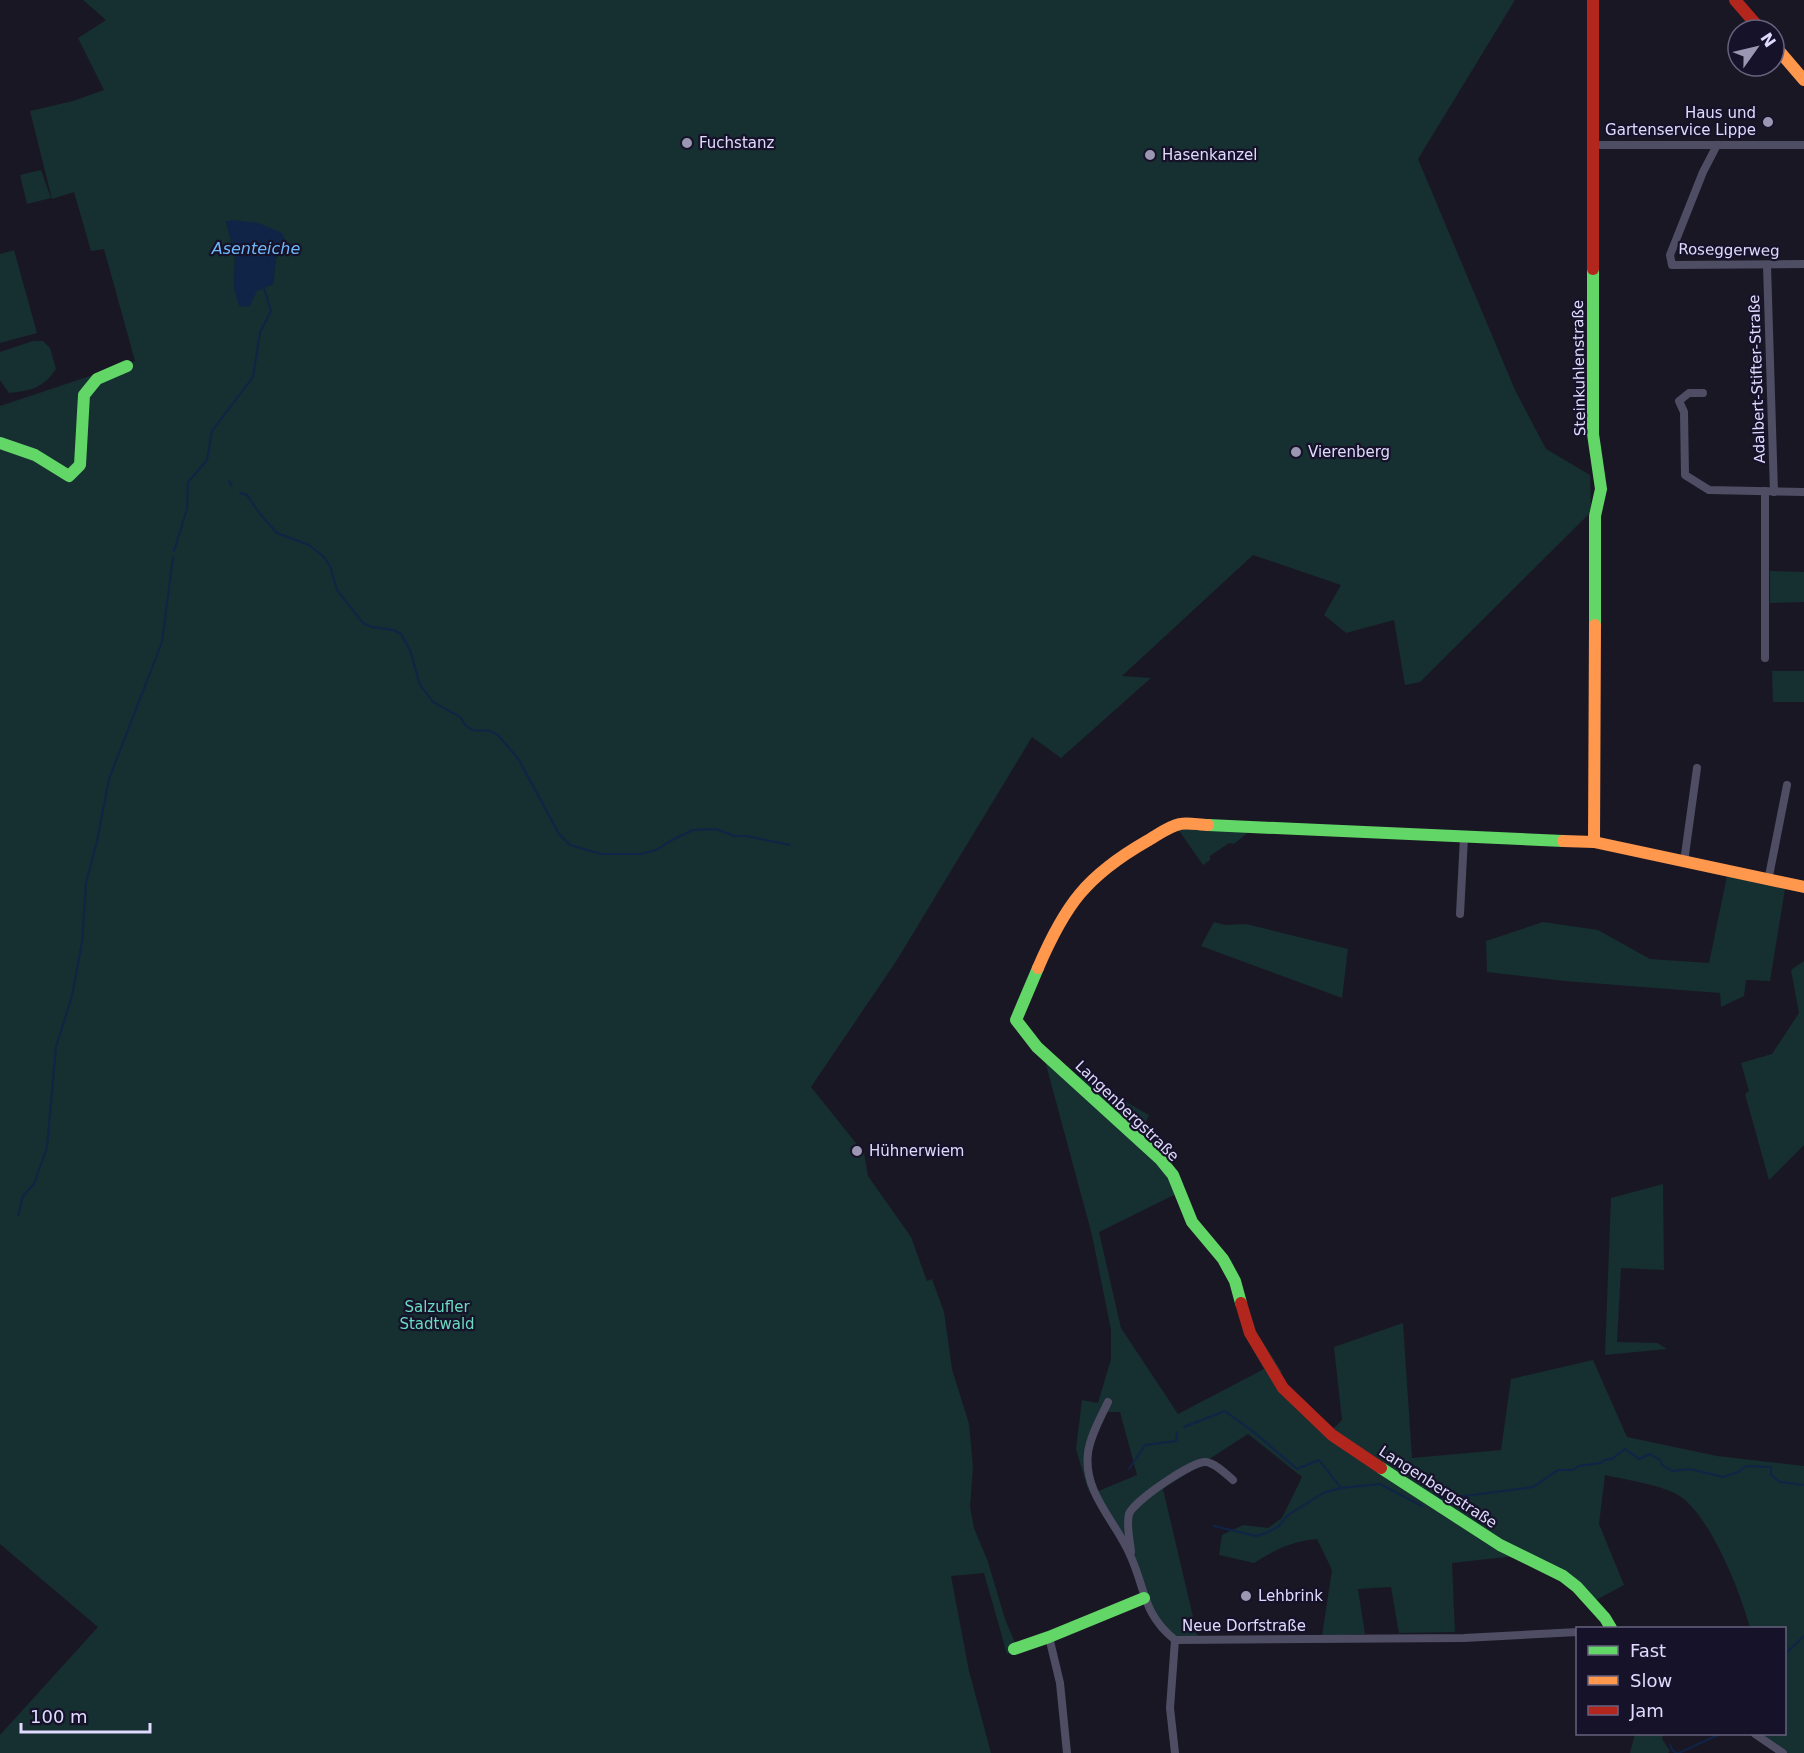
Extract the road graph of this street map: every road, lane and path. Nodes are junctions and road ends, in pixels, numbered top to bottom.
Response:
1 (1593, 0) edge
2 (1735, 0) edge
3 (1751, 18) edge
4 (1786, 59) edge
5 (1804, 80) edge
6 (1593, 145) junction
7 (1717, 145) junction
8 (1804, 145) edge
9 (1804, 264) edge
10 (1767, 265) junction
11 (127, 366) dead end
12 (1702, 393) dead end
13 (0, 443) edge
14 (1769, 491) junction
15 (1804, 492) edge
16 (1765, 658) dead end
17 (1697, 768) dead end
18 (1787, 785) dead end
19 (1464, 837) junction
20 (1594, 842) junction
21 (1684, 862) junction
22 (1768, 881) junction
23 (1804, 887) edge
24 (1460, 914) dead end
25 (1108, 1402) dead end
26 (1233, 1480) dead end
27 (1131, 1555) junction
28 (1144, 1598) junction
29 (1610, 1627) edge
30 (1576, 1632) edge
31 (1049, 1637) junction
32 (1176, 1640) junction
33 (1014, 1649) dead end
34 (1756, 1735) edge
35 (1067, 1753) edge
36 (1175, 1753) edge
37 (1783, 1753) edge

1 - 6 street, Steinkuhlenstraße
2 - 3 street
4 - 5 street
6 - 7 street
6 - 20 street, Steinkuhlenstraße
7 - 8 street
7 - 10 street, Roseggerweg
9 - 10 street, Roseggerweg
10 - 14 street, Adalbert-Stifter-Straße
11 - 13 street
12 - 14 street
14 - 15 street
14 - 16 street, Adalbert-Stifter-Straße
17 - 21 street
18 - 22 street
19 - 20 street, Langenbergstraße
19 - 24 street
19 - 29 street, Langenbergstraße
20 - 21 street, Langenbergstraße
21 - 22 street, Langenbergstraße
22 - 23 street, Langenbergstraße
25 - 27 street, Neue Dorfstraße
26 - 27 street
27 - 28 street, Neue Dorfstraße
28 - 31 street
28 - 32 street, Neue Dorfstraße
30 - 32 street, Neue Dorfstraße
31 - 33 street
31 - 35 street
32 - 36 street
34 - 37 street

